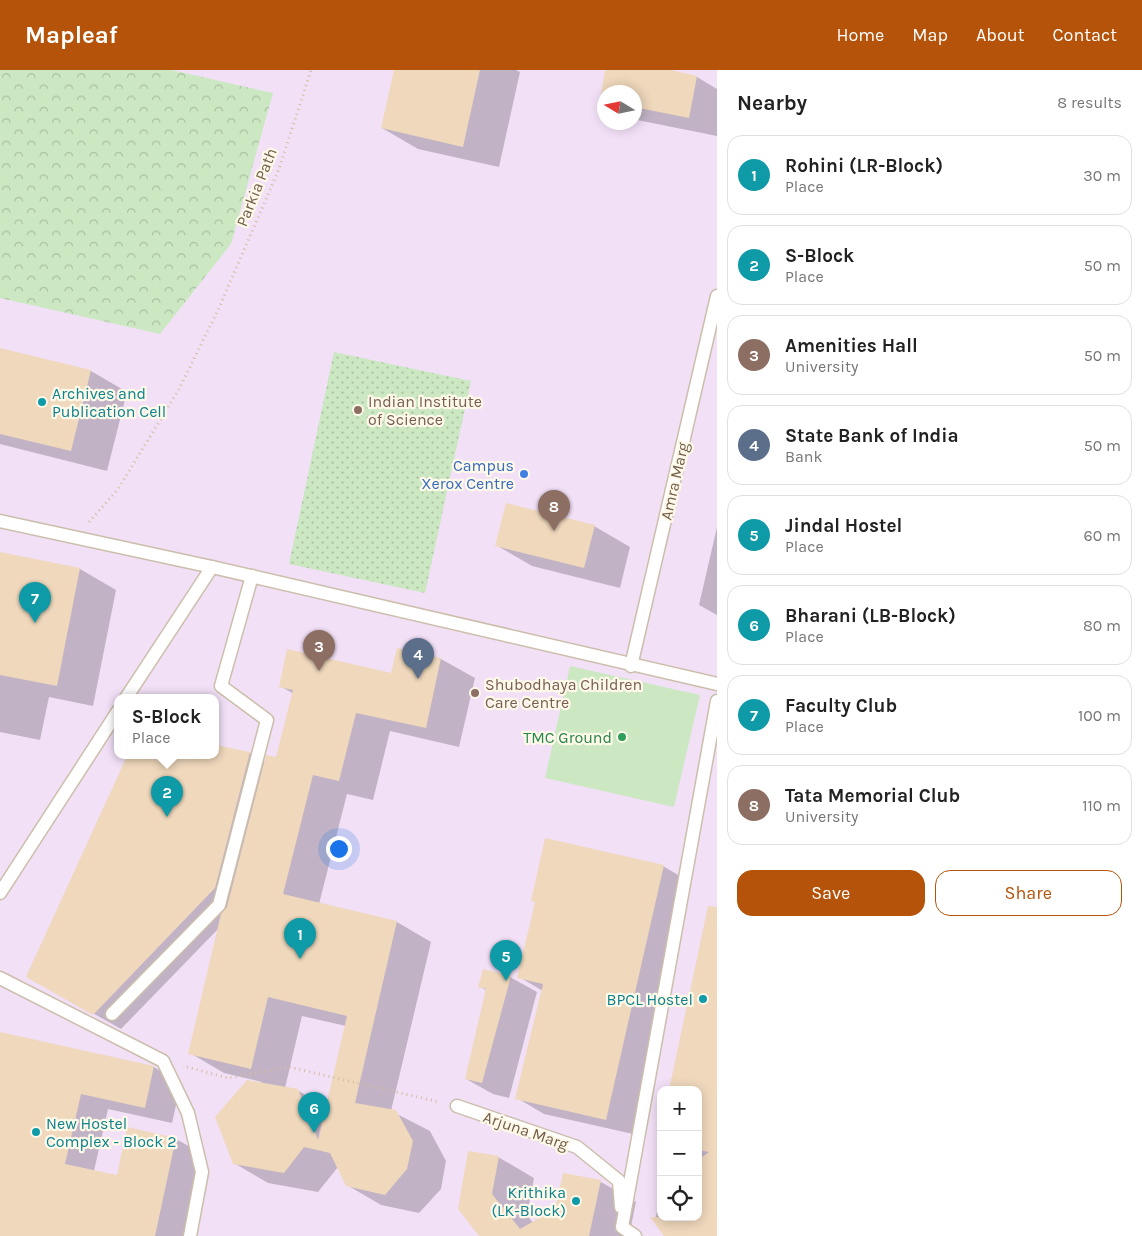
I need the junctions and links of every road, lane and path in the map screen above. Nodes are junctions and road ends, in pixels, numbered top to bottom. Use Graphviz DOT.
graph roads {
  1 [pos="311,70"];
  2 [pos="717,296"];
  3 [pos="0,520"];
  4 [pos="75,537"];
  5 [pos="212,567"];
  6 [pos="252,576"];
  7 [pos="631,666"];
  8 [pos="717,684"];
  9 [pos="129,694"];
  10 [pos="717,701"];
  11 [pos="114,717"];
  12 [pos="0,893"];
  13 [pos="0,978"];
  14 [pos="112,1014"];
  15 [pos="163,1061"];
  16 [pos="457,1106"];
  17 [pos="621,1231"];
  18 [pos="190,1236"];
  19 [pos="635,1236"];
  1 -- 4 [label="path, Parkia Path"];
  2 -- 7 [label="lane, Amra Marg"];
  3 -- 4 [label="lane"];
  4 -- 5 [label="lane"];
  5 -- 6 [label="lane"];
  5 -- 9 [label="lane"];
  6 -- 7 [label="lane"];
  6 -- 14 [label="lane"];
  7 -- 8 [label="lane"];
  10 -- 17 [label="lane"];
  11 -- 12 [label="lane"];
  13 -- 15 [label="lane"];
  15 -- 16 [label="path"];
  15 -- 18 [label="lane"];
  16 -- 17 [label="lane, Arjuna Marg"];
  17 -- 19 [label="lane"];
}
